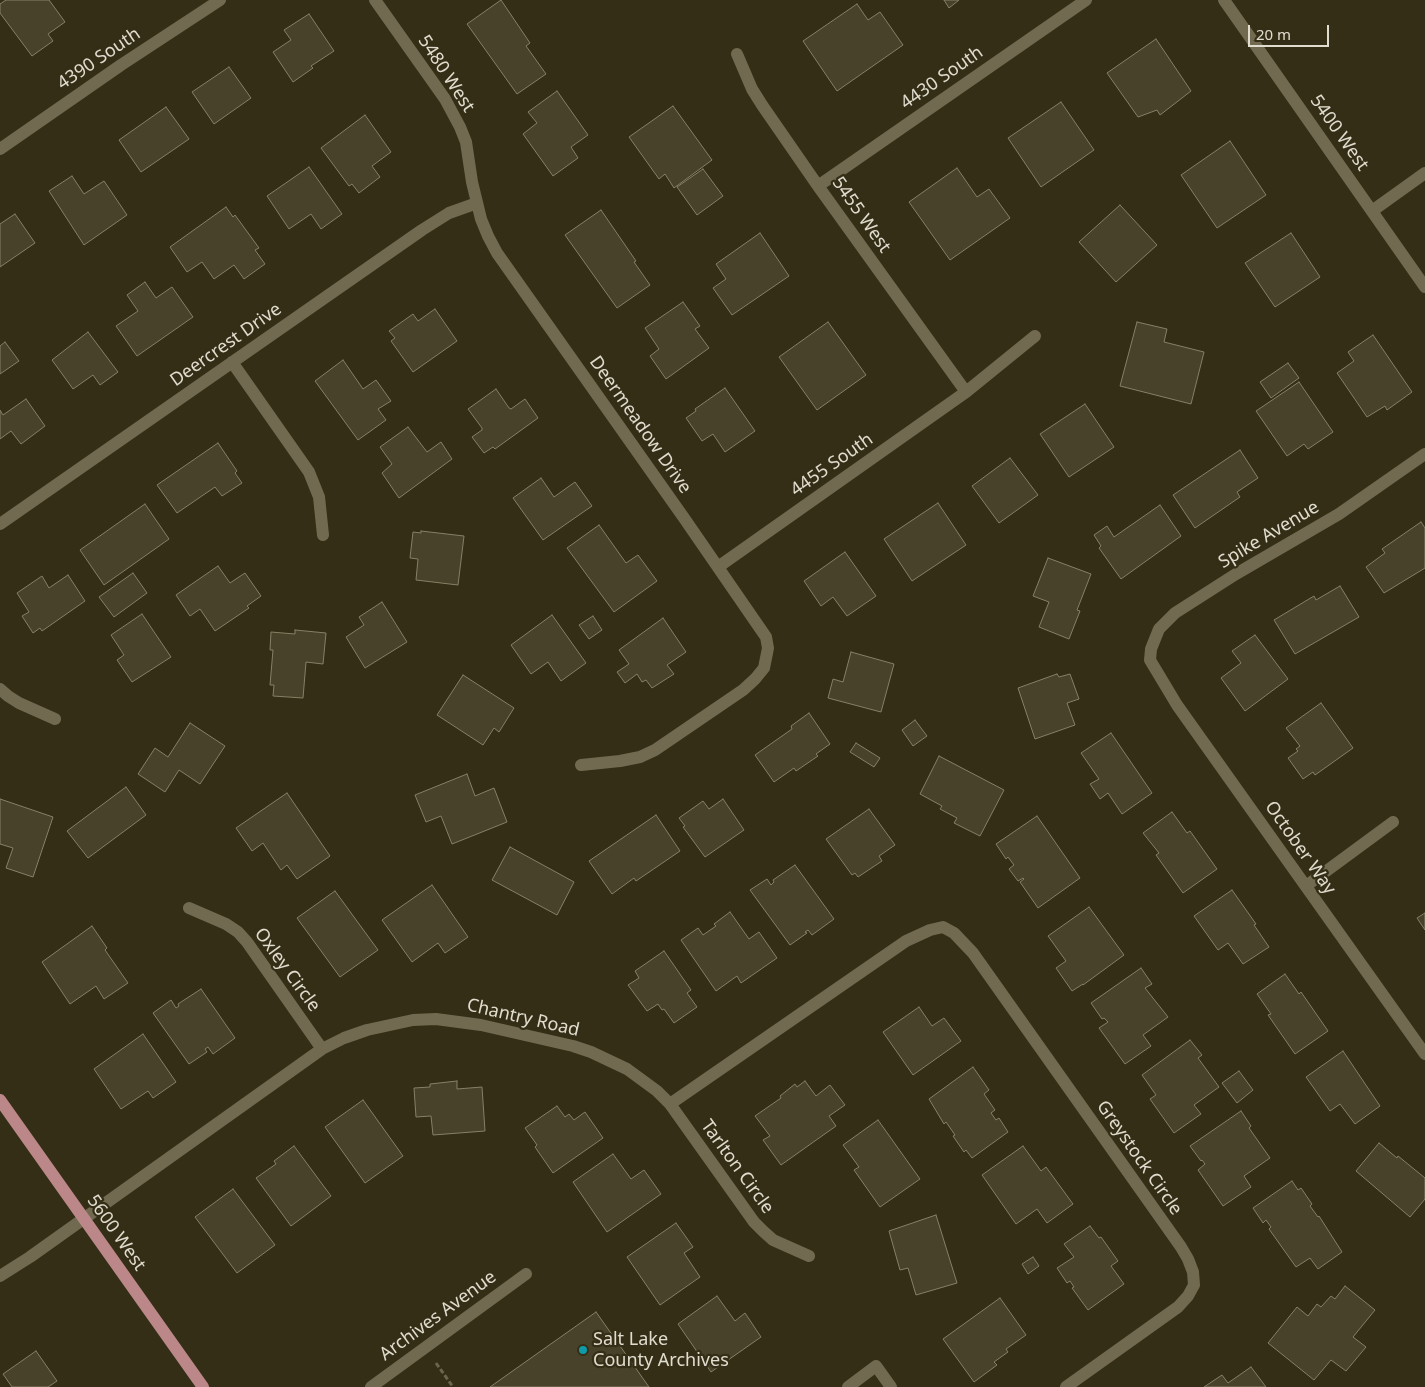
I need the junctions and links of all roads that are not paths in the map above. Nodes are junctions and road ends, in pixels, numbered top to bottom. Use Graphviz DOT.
graph roads {
  1 [pos="220,0"];
  2 [pos="375,0"];
  3 [pos="1086,0"];
  4 [pos="1224,0"];
  5 [pos="737,54"];
  6 [pos="0,149"];
  7 [pos="1425,173"];
  8 [pos="818,186"];
  9 [pos="477,203"];
  10 [pos="1372,211"];
  11 [pos="1425,287"];
  12 [pos="1035,336"];
  13 [pos="232,362"];
  14 [pos="966,392"];
  15 [pos="1425,454"];
  16 [pos="0,524"];
  17 [pos="323,535"];
  18 [pos="718,568"];
  19 [pos="1150,660"];
  20 [pos="0,689"];
  21 [pos="55,719"];
  22 [pos="581,765"];
  23 [pos="1393,822"];
  24 [pos="1306,886"];
  25 [pos="189,908"];
  26 [pos="322,1049"];
  27 [pos="1425,1054"];
  28 [pos="0,1100"];
  29 [pos="670,1104"];
  30 [pos="84,1219"];
  31 [pos="809,1256"];
  32 [pos="526,1274"];
  33 [pos="0,1276"];
  34 [pos="203,1387"];
  35 [pos="371,1387"];
  36 [pos="848,1387"];
  37 [pos="891,1387"];
  38 [pos="1066,1387"];
  1 -- 6 [label="street, 4390 South"];
  2 -- 9 [label="street, 5480 West"];
  3 -- 8 [label="street, 4430 South"];
  4 -- 10 [label="street, 5400 West"];
  5 -- 8 [label="street, 5455 West"];
  7 -- 10 [label="street"];
  8 -- 14 [label="street, 5455 West"];
  9 -- 13 [label="street, Deercrest Drive"];
  9 -- 18 [label="street, Deermeadow Drive"];
  10 -- 11 [label="street, 5400 West"];
  12 -- 14 [label="street, 4455 South"];
  13 -- 16 [label="street, Deercrest Drive"];
  13 -- 17 [label="street"];
  14 -- 18 [label="street, 4455 South"];
  15 -- 19 [label="street, Spike Avenue"];
  18 -- 22 [label="street, Deermeadow Drive"];
  19 -- 24 [label="street, October Way"];
  20 -- 21 [label="street"];
  23 -- 24 [label="street"];
  24 -- 27 [label="street, October Way"];
  25 -- 26 [label="street, Oxley Circle"];
  26 -- 29 [label="street, Chantry Road"];
  26 -- 30 [label="street, Chantry Road"];
  28 -- 30 [label="main road, 5600 West"];
  29 -- 31 [label="street, Tarlton Circle"];
  29 -- 38 [label="street, Greystock Circle"];
  30 -- 33 [label="street, Chantry Road"];
  30 -- 34 [label="main road, 5600 West"];
  32 -- 35 [label="street, Archives Avenue"];
  36 -- 37 [label="street"];
}
